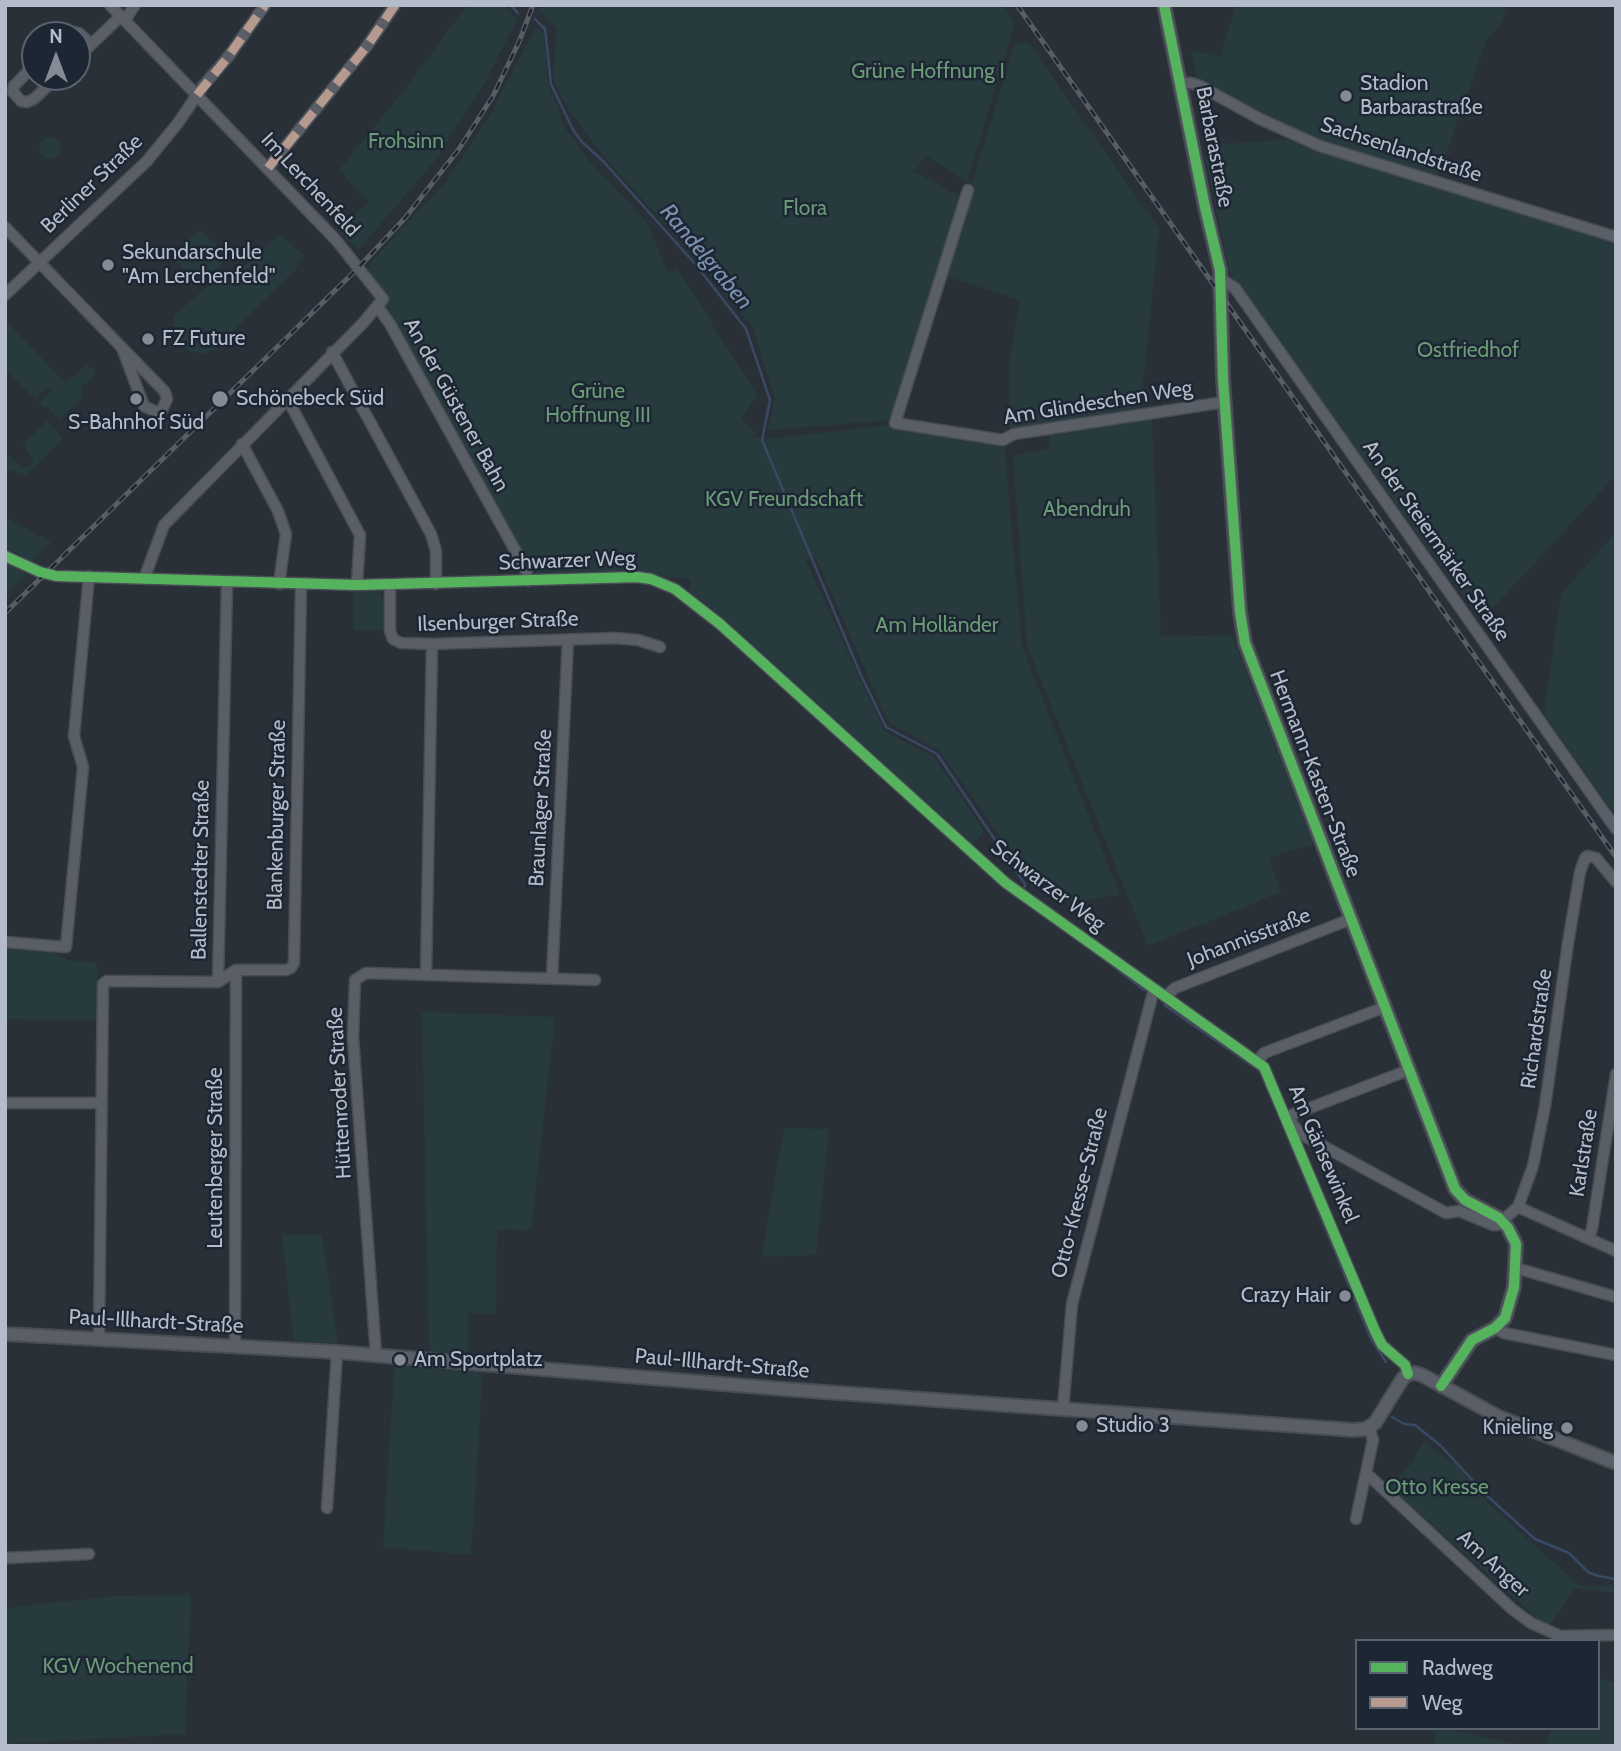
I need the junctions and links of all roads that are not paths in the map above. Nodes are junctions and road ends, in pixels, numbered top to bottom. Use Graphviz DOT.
graph roads {
  1 [pos="110,5"];
  2 [pos="135,5"];
  3 [pos="265,5"];
  4 [pos="396,5"];
  5 [pos="1164,5"];
  6 [pos="123,18"];
  7 [pos="91,44"];
  8 [pos="21,79"];
  9 [pos="1182,83"];
  10 [pos="42,91"];
  11 [pos="197,95"];
  12 [pos="268,168"];
  13 [pos="968,190"];
  14 [pos="5,227"];
  15 [pos="1616,237"];
  16 [pos="39,262"];
  17 [pos="1221,279"];
  18 [pos="5,295"];
  19 [pos="1221,296"];
  20 [pos="377,306"];
  21 [pos="122,348"];
  22 [pos="332,352"];
  23 [pos="287,398"];
  24 [pos="1225,402"];
  25 [pos="242,444"];
  26 [pos="5,556"];
  27 [pos="89,576"];
  28 [pos="144,579"];
  29 [pos="528,581"];
  30 [pos="227,582"];
  31 [pos="279,584"];
  32 [pos="301,584"];
  33 [pos="390,584"];
  34 [pos="436,584"];
  35 [pos="357,585"];
  36 [pos="568,640"];
  37 [pos="432,644"];
  38 [pos="660,647"];
  39 [pos="1616,829"];
  40 [pos="1616,882"];
  41 [pos="1351,919"];
  42 [pos="5,942"];
  43 [pos="236,970"];
  44 [pos="426,975"];
  45 [pos="552,978"];
  46 [pos="595,980"];
  47 [pos="218,982"];
  48 [pos="1154,989"];
  49 [pos="1165,997"];
  50 [pos="1385,1007"];
  51 [pos="1258,1060"];
  52 [pos="1409,1070"];
  53 [pos="1616,1074"];
  54 [pos="5,1103"];
  55 [pos="102,1103"];
  56 [pos="1286,1117"];
  57 [pos="1462,1206"];
  58 [pos="1518,1207"];
  59 [pos="1503,1222"];
  60 [pos="1588,1238"];
  61 [pos="1616,1251"];
  62 [pos="1516,1268"];
  63 [pos="1616,1297"];
  64 [pos="1495,1328"];
  65 [pos="5,1334"];
  66 [pos="99,1339"];
  67 [pos="235,1345"];
  68 [pos="337,1352"];
  69 [pos="376,1355"];
  70 [pos="1616,1355"];
  71 [pos="1408,1374"];
  72 [pos="1441,1387"];
  73 [pos="1063,1409"];
  74 [pos="1369,1427"];
  75 [pos="1616,1463"];
  76 [pos="1366,1474"];
  77 [pos="327,1508"];
  78 [pos="1356,1519"];
  79 [pos="89,1554"];
  80 [pos="5,1558"];
  81 [pos="1616,1635"];
  1 -- 6 [label="street, Im Lerchenfeld"];
  2 -- 6 [label="street"];
  3 -- 11 [label="street, Berliner Straße"];
  4 -- 12 [label="street"];
  5 -- 9 [label="street, Barbarastraße"];
  6 -- 7 [label="street"];
  6 -- 11 [label="street, Im Lerchenfeld"];
  8 -- 10 [label="street"];
  9 -- 15 [label="street, Sachsenlandstraße"];
  9 -- 17 [label="street, Barbarastraße"];
  11 -- 12 [label="street, Im Lerchenfeld"];
  11 -- 16 [label="street, Berliner Straße"];
  12 -- 20 [label="street, Im Lerchenfeld"];
  13 -- 24 [label="street, Am Glindeschen Weg"];
  14 -- 16 [label="street"];
  16 -- 18 [label="street, Berliner Straße"];
  16 -- 21 [label="street"];
  17 -- 19 [label="street, Barbarastraße"];
  17 -- 39 [label="street, An der Steiermärker Straße"];
  19 -- 24 [label="street, Hermann-Kasten-Straße"];
  20 -- 22 [label="street, An der Güstener Bahn"];
  20 -- 29 [label="street, An der Güstener Bahn"];
  21 -- 21 [label="street"];
  22 -- 23 [label="street, An der Güstener Bahn"];
  22 -- 34 [label="street"];
  23 -- 25 [label="street, An der Güstener Bahn"];
  23 -- 35 [label="street"];
  24 -- 41 [label="street, Hermann-Kasten-Straße"];
  25 -- 28 [label="street, An der Güstener Bahn"];
  25 -- 31 [label="street"];
  26 -- 27 [label="street, Schwarzer Weg"];
  27 -- 28 [label="street, Schwarzer Weg"];
  27 -- 42 [label="street"];
  28 -- 30 [label="street, Schwarzer Weg"];
  29 -- 34 [label="street, Schwarzer Weg"];
  29 -- 48 [label="street, Schwarzer Weg"];
  30 -- 31 [label="street, Schwarzer Weg"];
  30 -- 47 [label="street, Ballenstedter Straße"];
  31 -- 32 [label="street, Schwarzer Weg"];
  32 -- 35 [label="street, Schwarzer Weg"];
  32 -- 43 [label="street, Blankenburger Straße"];
  33 -- 34 [label="street, Schwarzer Weg"];
  33 -- 35 [label="street, Schwarzer Weg"];
  33 -- 37 [label="street, Ilsenburger Straße"];
  36 -- 37 [label="street, Ilsenburger Straße"];
  36 -- 38 [label="street, Ilsenburger Straße"];
  36 -- 45 [label="street, Braunlager Straße"];
  37 -- 44 [label="street"];
  40 -- 58 [label="street, Richardstraße"];
  41 -- 49 [label="street, Johannisstraße"];
  41 -- 50 [label="street, Hermann-Kasten-Straße"];
  43 -- 47 [label="street"];
  43 -- 67 [label="street, Leutenberger Straße"];
  44 -- 45 [label="street, Hüttenroder Straße"];
  44 -- 69 [label="street, Hüttenroder Straße"];
  45 -- 46 [label="street, Hüttenroder Straße"];
  47 -- 55 [label="street, Ballenstedter Straße"];
  48 -- 49 [label="street, Am Gänsewinkel"];
  48 -- 73 [label="street, Otto-Kresse-Straße"];
  49 -- 51 [label="street, Am Gänsewinkel"];
  50 -- 51 [label="street"];
  50 -- 52 [label="street, Hermann-Kasten-Straße"];
  51 -- 56 [label="street, Am Gänsewinkel"];
  52 -- 56 [label="street"];
  52 -- 57 [label="street, Hermann-Kasten-Straße"];
  53 -- 60 [label="street, Karlstraße"];
  54 -- 55 [label="street"];
  55 -- 66 [label="street, Ballenstedter Straße"];
  56 -- 57 [label="street"];
  56 -- 71 [label="street, Am Gänsewinkel"];
  57 -- 59 [label="street, Hermann-Kasten-Straße"];
  58 -- 59 [label="street"];
  58 -- 60 [label="street"];
  59 -- 62 [label="street"];
  60 -- 61 [label="street"];
  62 -- 63 [label="street"];
  62 -- 64 [label="street"];
  64 -- 70 [label="street"];
  64 -- 72 [label="street"];
  65 -- 66 [label="street, Paul-Illhardt-Straße"];
  66 -- 67 [label="street, Paul-Illhardt-Straße"];
  67 -- 68 [label="street, Paul-Illhardt-Straße"];
  68 -- 69 [label="street, Paul-Illhardt-Straße"];
  68 -- 77 [label="street"];
  69 -- 73 [label="street, Paul-Illhardt-Straße"];
  71 -- 72 [label="street"];
  71 -- 74 [label="street"];
  72 -- 75 [label="street"];
  73 -- 74 [label="street, Paul-Illhardt-Straße"];
  74 -- 76 [label="street"];
  76 -- 78 [label="street"];
  76 -- 81 [label="street, Am Anger"];
  79 -- 80 [label="street"];
}
